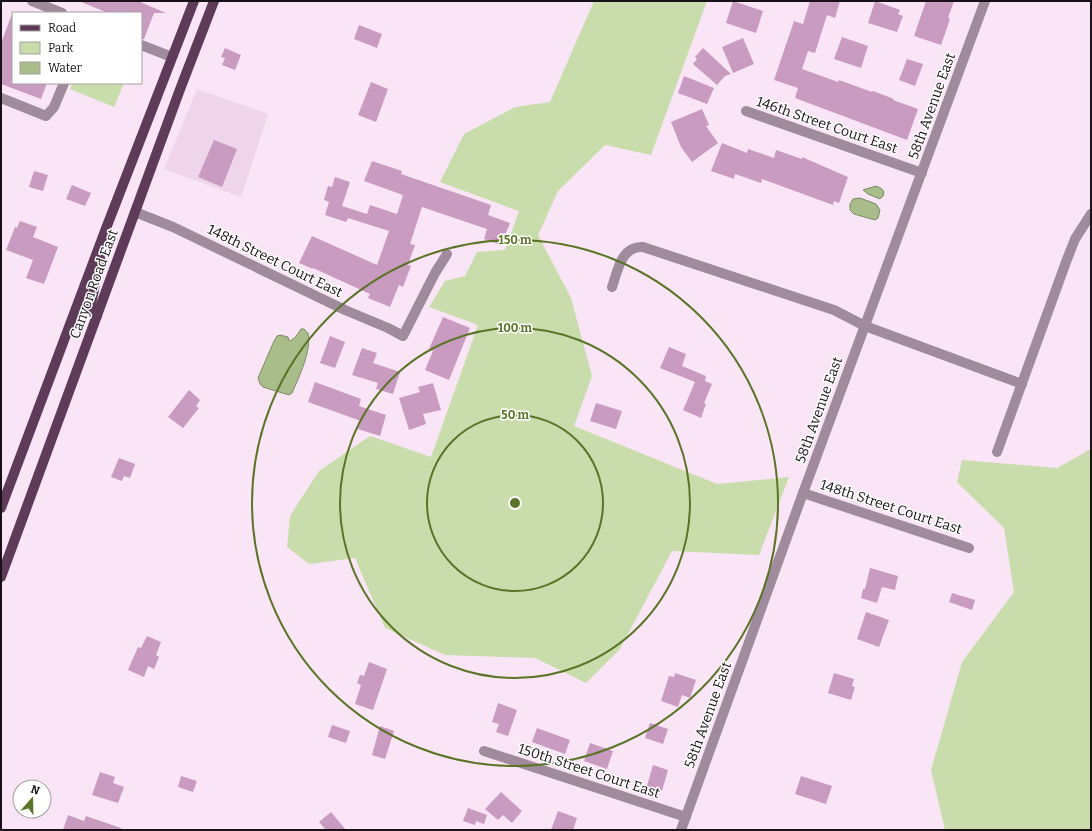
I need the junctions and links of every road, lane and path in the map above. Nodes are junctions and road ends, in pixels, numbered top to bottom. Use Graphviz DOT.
graph roads {
  1 [pos="32,1"];
  2 [pos="194,1"];
  3 [pos="214,1"];
  4 [pos="985,1"];
  5 [pos="60,12"];
  6 [pos="142,45"];
  7 [pos="172,57"];
  8 [pos="64,84"];
  9 [pos="1,98"];
  10 [pos="746,111"];
  11 [pos="922,173"];
  12 [pos="135,212"];
  13 [pos="1091,214"];
  14 [pos="105,231"];
  15 [pos="447,254"];
  16 [pos="612,287"];
  17 [pos="97,316"];
  18 [pos="865,326"];
  19 [pos="1022,384"];
  20 [pos="997,452"];
  21 [pos="803,493"];
  22 [pos="1,508"];
  23 [pos="969,548"];
  24 [pos="1,577"];
  25 [pos="484,751"];
  26 [pos="686,817"];
  27 [pos="681,830"];
  1 -- 5 [label="street"];
  2 -- 7 [label="main road, Canyon Road East"];
  3 -- 12 [label="main road, Canyon Road East"];
  4 -- 11 [label="street, 58th Avenue East"];
  6 -- 7 [label="street"];
  7 -- 14 [label="main road, Canyon Road East"];
  8 -- 9 [label="street"];
  10 -- 11 [label="street, 146th Street Court East"];
  11 -- 18 [label="street, 58th Avenue East"];
  12 -- 15 [label="street, 148th Street Court East"];
  12 -- 17 [label="main road, Canyon Road East"];
  13 -- 19 [label="street"];
  14 -- 17 [label="main road"];
  14 -- 22 [label="main road, Canyon Road East"];
  16 -- 18 [label="street"];
  17 -- 24 [label="main road, Canyon Road East"];
  18 -- 19 [label="street"];
  18 -- 21 [label="street, 58th Avenue East"];
  19 -- 20 [label="street"];
  21 -- 23 [label="street, 148th Street Court East"];
  21 -- 26 [label="street, 58th Avenue East"];
  25 -- 26 [label="street, 150th Street Court East"];
  26 -- 27 [label="street, 58th Avenue East"];
}
